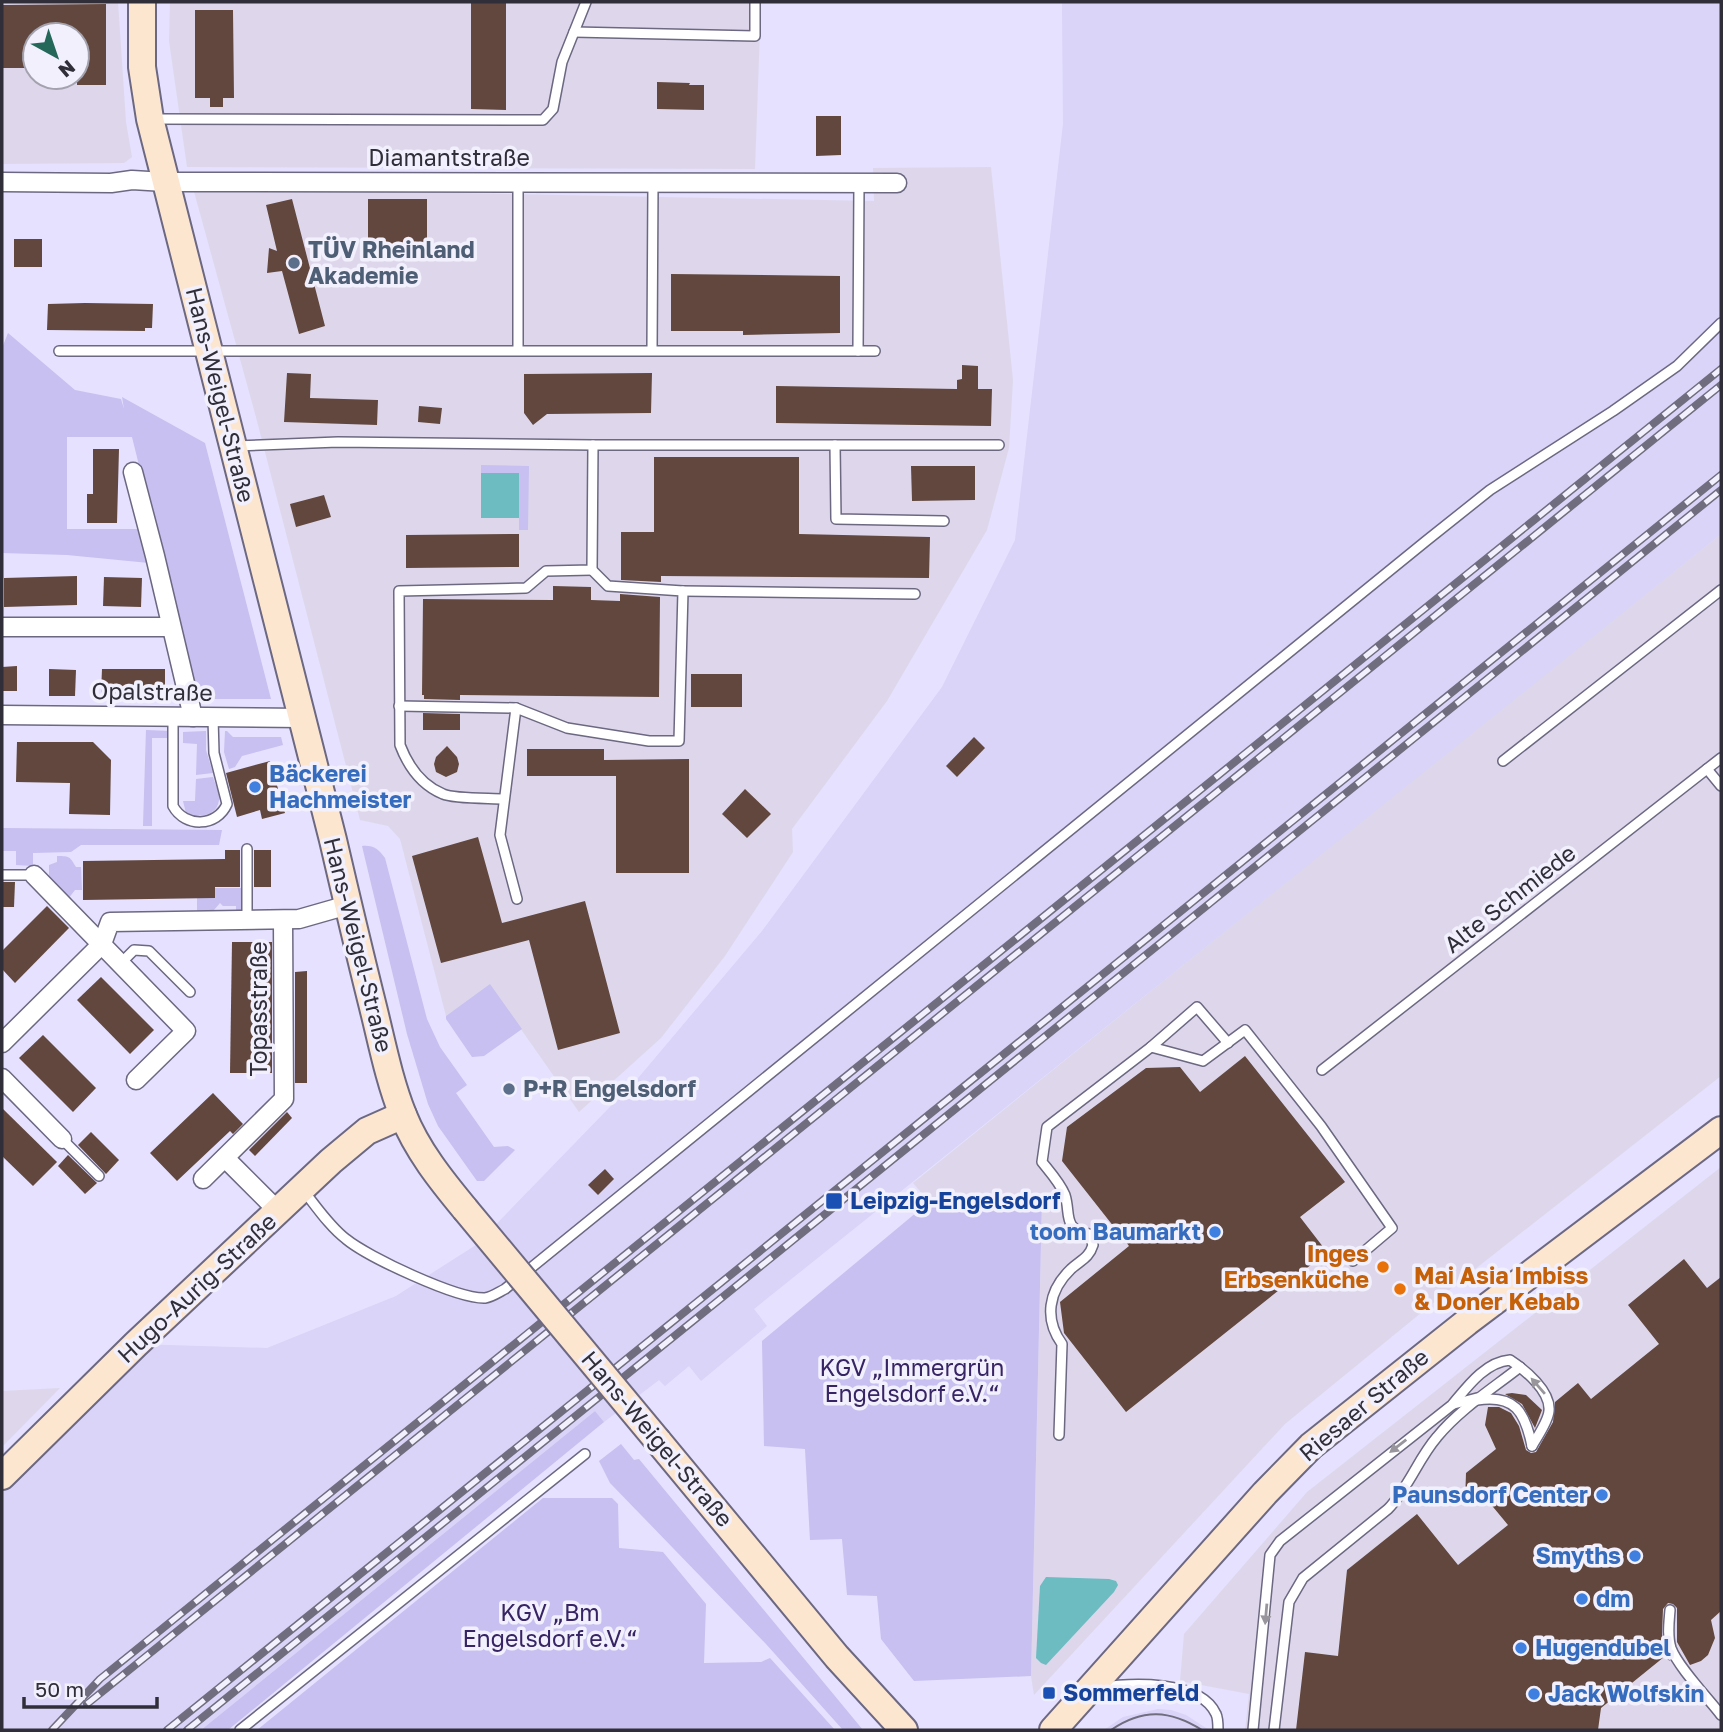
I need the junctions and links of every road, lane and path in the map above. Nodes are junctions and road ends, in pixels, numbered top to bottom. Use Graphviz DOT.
graph roads {
  1 [pos="142,2"];
  2 [pos="586,2"];
  3 [pos="755,2"];
  4 [pos="574,32"];
  5 [pos="150,119"];
  6 [pos="2,182"];
  7 [pos="166,182"];
  8 [pos="518,182"];
  9 [pos="653,183"];
  10 [pos="859,183"];
  11 [pos="897,183"];
  12 [pos="1721,323"];
  13 [pos="518,350"];
  14 [pos="59,351"];
  15 [pos="209,351"];
  16 [pos="652,351"];
  17 [pos="858,351"];
  18 [pos="875,351"];
  19 [pos="593,445"];
  20 [pos="835,445"];
  21 [pos="999,445"];
  22 [pos="233,447"];
  23 [pos="133,472"];
  24 [pos="944,521"];
  25 [pos="592,570"];
  26 [pos="1721,590"];
  27 [pos="683,591"];
  28 [pos="915,594"];
  29 [pos="2,626"];
  30 [pos="171,627"];
  31 [pos="399,706"];
  32 [pos="516,708"];
  33 [pos="2,715"];
  34 [pos="173,717"];
  35 [pos="193,717"];
  36 [pos="213,718"];
  37 [pos="302,718"];
  38 [pos="1721,758"];
  39 [pos="1503,761"];
  40 [pos="1707,769"];
  41 [pos="1721,786"];
  42 [pos="504,799"];
  43 [pos="247,849"];
  44 [pos="2,874"];
  45 [pos="34,874"];
  46 [pos="517,899"];
  47 [pos="348,905"];
  48 [pos="247,920"];
  49 [pos="283,920"];
  50 [pos="102,944"];
  51 [pos="121,963"];
  52 [pos="190,992"];
  53 [pos="2,1043"];
  54 [pos="1228,1043"];
  55 [pos="1151,1046"];
  56 [pos="1322,1070"];
  57 [pos="2,1078"];
  58 [pos="136,1080"];
  59 [pos="403,1115"];
  60 [pos="1721,1130"];
  61 [pos="62,1139"];
  62 [pos="225,1158"];
  63 [pos="99,1176"];
  64 [pos="203,1179"];
  65 [pos="302,1188"];
  66 [pos="278,1212"];
  67 [pos="1353,1261"];
  68 [pos="1520,1367"];
  69 [pos="1477,1400"];
  70 [pos="1452,1405"];
  71 [pos="1059,1435"];
  72 [pos="585,1454"];
  73 [pos="2,1476"];
  74 [pos="1670,1610"];
  75 [pos="1090,1690"];
  76 [pos="1721,1715"];
  77 [pos="240,1730"];
  78 [pos="904,1730"];
  79 [pos="1053,1730"];
  80 [pos="1218,1730"];
  81 [pos="1253,1730"];
  82 [pos="1274,1730"];
  1 -- 5 [label="street, Hans-Weigel-Straße"];
  2 -- 4 [label="lane"];
  3 -- 4 [label="lane"];
  4 -- 5 [label="lane"];
  5 -- 7 [label="street, Hans-Weigel-Straße"];
  6 -- 7 [label="street, Diamantstraße"];
  7 -- 8 [label="street, Diamantstraße"];
  7 -- 15 [label="street, Hans-Weigel-Straße"];
  8 -- 9 [label="street, Diamantstraße"];
  8 -- 13 [label="lane"];
  9 -- 10 [label="street, Diamantstraße"];
  9 -- 16 [label="lane"];
  10 -- 11 [label="street, Diamantstraße"];
  10 -- 17 [label="lane"];
  12 -- 65 [label="lane"];
  13 -- 15 [label="lane"];
  13 -- 16 [label="lane"];
  14 -- 15 [label="lane"];
  15 -- 22 [label="street, Hans-Weigel-Straße"];
  16 -- 17 [label="lane"];
  17 -- 18 [label="lane"];
  19 -- 20 [label="lane"];
  19 -- 22 [label="lane"];
  19 -- 25 [label="lane"];
  20 -- 21 [label="lane"];
  20 -- 24 [label="lane"];
  22 -- 37 [label="street, Hans-Weigel-Straße"];
  23 -- 30 [label="street"];
  25 -- 27 [label="lane"];
  25 -- 31 [label="lane"];
  26 -- 39 [label="lane"];
  27 -- 28 [label="lane"];
  27 -- 32 [label="lane"];
  29 -- 30 [label="street"];
  30 -- 35 [label="street"];
  31 -- 32 [label="lane"];
  31 -- 42 [label="lane"];
  32 -- 42 [label="lane"];
  33 -- 34 [label="street, Opalstraße"];
  34 -- 35 [label="street, Opalstraße"];
  34 -- 36 [label="lane"];
  35 -- 36 [label="street, Opalstraße"];
  36 -- 37 [label="street, Opalstraße"];
  37 -- 47 [label="street, Hans-Weigel-Straße"];
  38 -- 40 [label="lane, Alte Schmiede"];
  40 -- 41 [label="lane"];
  40 -- 56 [label="lane, Alte Schmiede"];
  42 -- 46 [label="lane"];
  43 -- 48 [label="lane"];
  44 -- 45 [label="lane"];
  45 -- 50 [label="street"];
  47 -- 49 [label="street, Topasstraße"];
  47 -- 59 [label="street, Hans-Weigel-Straße"];
  48 -- 49 [label="street, Topasstraße"];
  48 -- 50 [label="street, Topasstraße"];
  49 -- 62 [label="street, Topasstraße"];
  50 -- 51 [label="street"];
  50 -- 53 [label="street, Topasstraße"];
  51 -- 52 [label="lane"];
  51 -- 58 [label="street"];
  54 -- 55 [label="lane"];
  54 -- 55 [label="lane"];
  54 -- 67 [label="lane"];
  55 -- 71 [label="lane"];
  57 -- 61 [label="street"];
  59 -- 65 [label="street, Hugo-Aurig-Straße"];
  59 -- 78 [label="street, Hans-Weigel-Straße, bridge"];
  60 -- 75 [label="street, Riesaer Straße"];
  61 -- 63 [label="lane"];
  62 -- 64 [label="street, Topasstraße"];
  62 -- 66 [label="street"];
  65 -- 66 [label="street, Hugo-Aurig-Straße"];
  66 -- 73 [label="street, Hugo-Aurig-Straße"];
  68 -- 69 [label="lane"];
  69 -- 68 [label="lane, one-way"];
  68 -- 70 [label="lane"];
  69 -- 70 [label="lane"];
  69 -- 82 [label="lane"];
  70 -- 81 [label="lane, one-way"];
  72 -- 77 [label="lane"];
  74 -- 76 [label="lane"];
  75 -- 79 [label="street, Riesaer Straße"];
  75 -- 80 [label="lane"];
}
